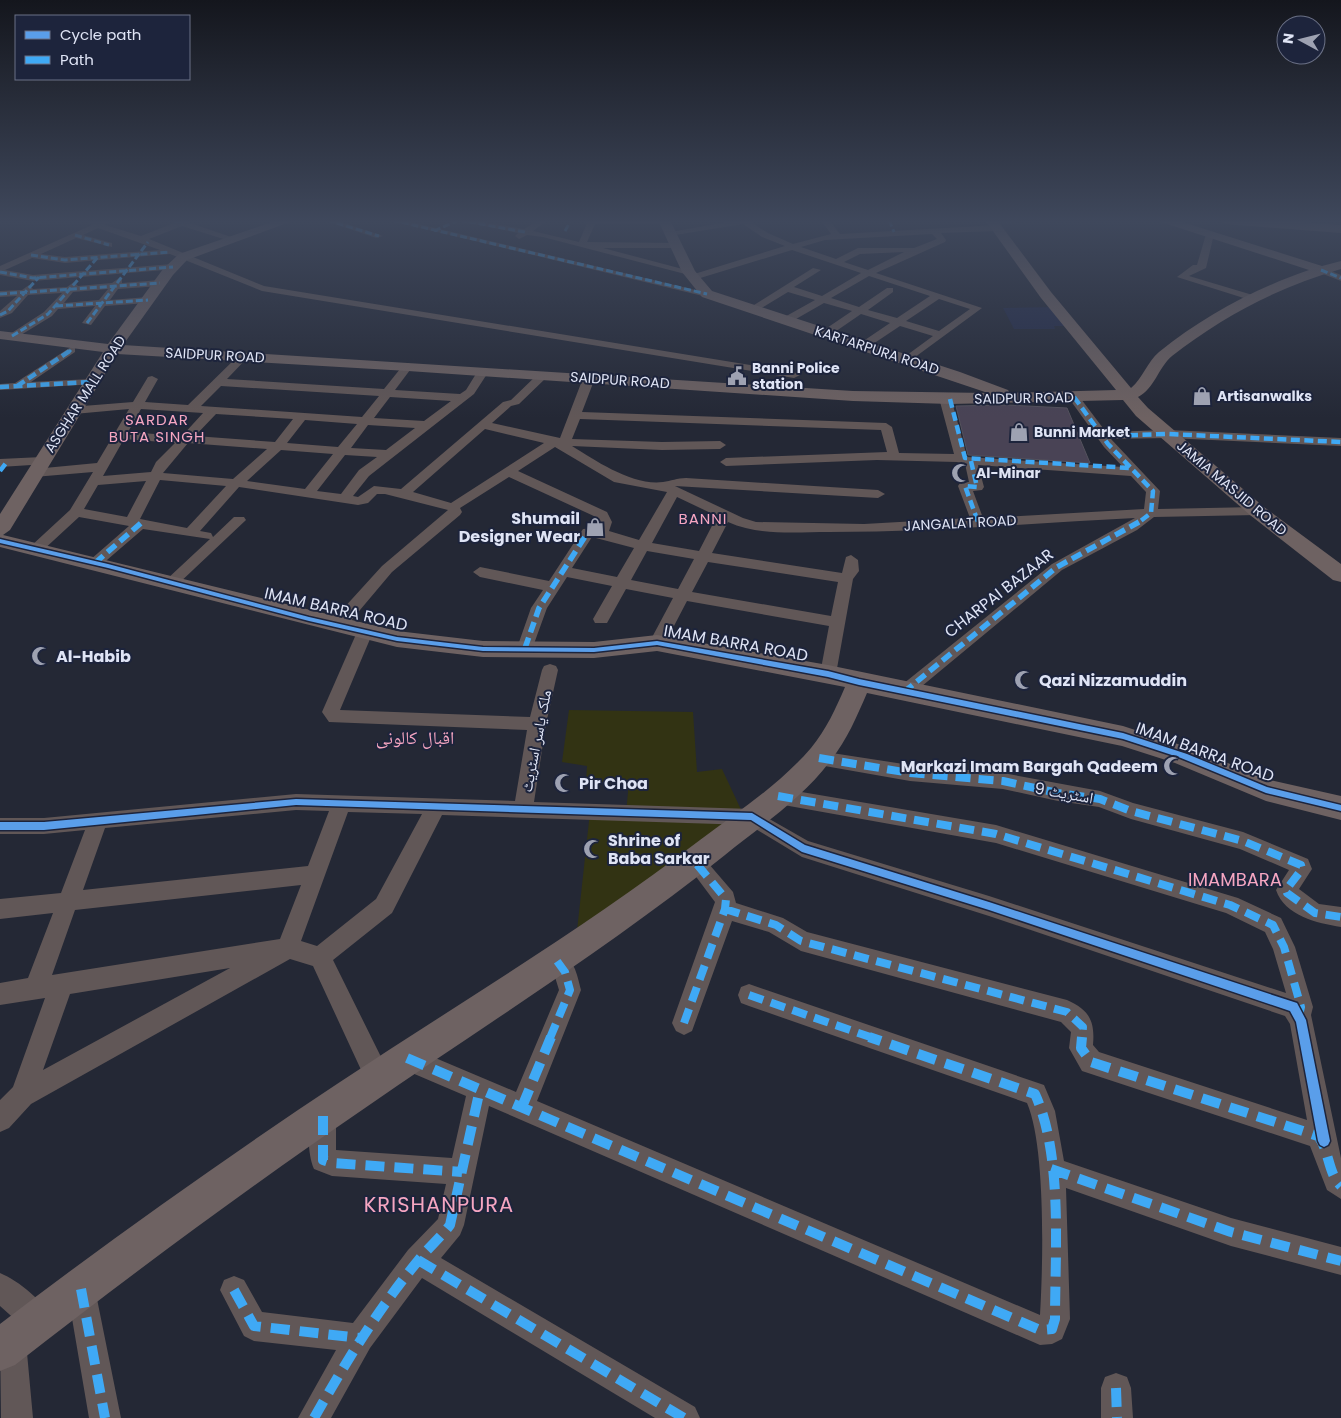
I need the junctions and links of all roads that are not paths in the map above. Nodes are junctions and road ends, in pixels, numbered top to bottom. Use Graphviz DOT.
graph roads {
  1 [pos="30,286"];
  2 [pos="73,286"];
  3 [pos="112,286"];
  4 [pos="115,286"];
  5 [pos="158,286"];
  6 [pos="257,286"];
  7 [pos="674,286"];
  8 [pos="701,286"];
  9 [pos="789,286"];
  10 [pos="845,286"];
  11 [pos="908,286"];
  12 [pos="1040,286"];
  13 [pos="1211,286"];
  14 [pos="1281,286"];
  15 [pos="786,288"];
  16 [pos="70,289"];
  17 [pos="890,290"];
  18 [pos="25,292"];
  19 [pos="0,294"];
  20 [pos="707,294"];
  21 [pos="937,296"];
  22 [pos="1253,298"];
  23 [pos="823,299"];
  24 [pos="148,300"];
  25 [pos="102,303"];
  26 [pos="56,306"];
  27 [pos="751,310"];
  28 [pos="859,310"];
  29 [pos="0,315"];
  30 [pos="785,321"];
  31 [pos="898,322"];
  32 [pos="87,323"];
  33 [pos="825,334"];
  34 [pos="941,335"];
  35 [pos="4,338"];
  36 [pos="863,346"];
  37 [pos="71,350"];
  38 [pos="112,350"];
  39 [pos="244,356"];
  40 [pos="907,360"];
  41 [pos="408,366"];
  42 [pos="483,371"];
  43 [pos="543,375"];
  44 [pos="794,375"];
  45 [pos="589,378"];
  46 [pos="152,380"];
  47 [pos="92,382"];
  48 [pos="218,382"];
  49 [pos="0,387"];
  50 [pos="15,388"];
  51 [pos="389,393"];
  52 [pos="1128,395"];
  53 [pos="1011,396"];
  54 [pos="1074,397"];
  55 [pos="461,398"];
  56 [pos="948,399"];
  57 [pos="137,406"];
  58 [pos="191,409"];
  59 [pos="74,410"];
  60 [pos="212,411"];
  61 [pos="576,414"];
  62 [pos="302,416"];
  63 [pos="366,421"];
  64 [pos="425,425"];
  65 [pos="483,425"];
  66 [pos="1168,434"];
  67 [pos="122,435"];
  68 [pos="1102,436"];
  69 [pos="185,438"];
  70 [pos="560,442"];
  71 [pos="1341,442"];
  72 [pos="720,445"];
  73 [pos="278,446"];
  74 [pos="341,450"];
  75 [pos="388,454"];
  76 [pos="894,456"];
  77 [pos="965,459"];
  78 [pos="726,462"];
  79 [pos="2,466"];
  80 [pos="38,467"];
  81 [pos="101,467"];
  82 [pos="1132,470"];
  83 [pos="509,472"];
  84 [pos="155,476"];
  85 [pos="94,481"];
  86 [pos="237,483"];
  87 [pos="669,488"];
  88 [pos="405,492"];
  89 [pos="308,494"];
  90 [pos="878,494"];
  91 [pos="344,499"];
  92 [pos="453,507"];
  93 [pos="1257,511"];
  94 [pos="76,512"];
  95 [pos="1151,513"];
  96 [pos="725,515"];
  97 [pos="239,520"];
  98 [pos="136,522"];
  99 [pos="978,522"];
  100 [pos="0,530"];
  101 [pos="190,532"];
  102 [pos="600,533"];
  103 [pos="206,536"];
  104 [pos="0,541"];
  105 [pos="643,545"];
  106 [pos="36,549"];
  107 [pos="703,555"];
  108 [pos="851,560"];
  109 [pos="95,563"];
  110 [pos="563,571"];
  111 [pos="480,572"];
  112 [pos="1341,575"];
  113 [pos="846,578"];
  114 [pos="171,583"];
  115 [pos="620,583"];
  116 [pos="552,587"];
  117 [pos="682,595"];
  118 [pos="601,619"];
  119 [pos="838,622"];
  120 [pos="338,625"];
  121 [pos="365,632"];
  122 [pos="657,643"];
  123 [pos="526,648"];
  124 [pos="550,670"];
  125 [pos="828,674"];
  126 [pos="859,682"];
  127 [pos="904,692"];
  128 [pos="537,724"];
  129 [pos="819,758"];
  130 [pos="778,796"];
  131 [pos="341,804"];
  132 [pos="436,807"];
  133 [pos="1341,808"];
  134 [pos="523,811"];
  135 [pos="752,817"];
  136 [pos="98,821"];
  137 [pos="0,826"];
  138 [pos="695,862"];
  139 [pos="315,874"];
  140 [pos="68,901"];
  141 [pos="0,909"];
  142 [pos="725,909"];
  143 [pos="1341,917"];
  144 [pos="288,948"];
  145 [pos="320,957"];
  146 [pos="557,961"];
  147 [pos="62,984"];
  148 [pos="35,989"];
  149 [pos="0,994"];
  150 [pos="749,995"];
  151 [pos="1299,1015"];
  152 [pos="684,1024"];
  153 [pos="407,1058"];
  154 [pos="378,1078"];
  155 [pos="480,1089"];
  156 [pos="22,1095"];
  157 [pos="522,1107"];
  158 [pos="323,1116"];
  159 [pos="0,1119"];
  160 [pos="1324,1141"];
  161 [pos="1052,1169"];
  162 [pos="462,1172"];
  163 [pos="1341,1186"];
  164 [pos="418,1260"];
  165 [pos="1341,1261"];
  166 [pos="0,1287"];
  167 [pos="81,1289"];
  168 [pos="234,1290"];
  169 [pos="38,1321"];
  170 [pos="360,1338"];
  171 [pos="6,1345"];
  172 [pos="1116,1388"];
  173 [pos="17,1418"];
  174 [pos="105,1418"];
  175 [pos="314,1418"];
  176 [pos="684,1418"];
  177 [pos="1117,1418"];
  1 -- 18 [label="street"];
  2 -- 16 [label="street"];
  3 -- 16 [label="street"];
  4 -- 25 [label="street"];
  5 -- 24 [label="street, ASGHAR MALL ROAD"];
  6 -- 44 [label="street"];
  7 -- 20 [label="street, KARTARPURA ROAD"];
  8 -- 20 [label="street"];
  9 -- 15 [label="street"];
  10 -- 23 [label="street"];
  11 -- 21 [label="street"];
  12 -- 52 [label="street, JAMIA MASJID ROAD"];
  13 -- 22 [label="street"];
  14 -- 22 [label="street"];
  15 -- 23 [label="street"];
  15 -- 27 [label="street"];
  16 -- 18 [label="street"];
  16 -- 26 [label="street"];
  17 -- 28 [label="street"];
  18 -- 19 [label="street"];
  18 -- 29 [label="street"];
  20 -- 27 [label="street, KARTARPURA ROAD"];
  21 -- 31 [label="street"];
  21 -- 34 [label="street"];
  22 -- 52 [label="street"];
  23 -- 28 [label="street"];
  23 -- 30 [label="street"];
  24 -- 25 [label="street"];
  24 -- 38 [label="street, ASGHAR MALL ROAD"];
  25 -- 26 [label="street"];
  25 -- 32 [label="street"];
  26 -- 35 [label="street"];
  27 -- 30 [label="street, KARTARPURA ROAD"];
  28 -- 31 [label="street"];
  28 -- 33 [label="street"];
  30 -- 33 [label="street, KARTARPURA ROAD"];
  31 -- 34 [label="street"];
  31 -- 36 [label="street"];
  33 -- 36 [label="street, KARTARPURA ROAD"];
  34 -- 40 [label="street"];
  35 -- 37 [label="street, SAIDPUR ROAD"];
  35 -- 38 [label="street, SAIDPUR ROAD"];
  36 -- 40 [label="street, KARTARPURA ROAD"];
  37 -- 38 [label="street, SAIDPUR ROAD"];
  37 -- 50 [label="street"];
  38 -- 39 [label="street, SAIDPUR ROAD"];
  38 -- 47 [label="street, ASGHAR MALL ROAD"];
  39 -- 41 [label="street, SAIDPUR ROAD"];
  39 -- 48 [label="street"];
  40 -- 53 [label="street, KARTARPURA ROAD"];
  41 -- 42 [label="street, SAIDPUR ROAD"];
  41 -- 51 [label="street"];
  42 -- 43 [label="street, SAIDPUR ROAD"];
  42 -- 55 [label="street"];
  43 -- 45 [label="street, SAIDPUR ROAD"];
  43 -- 65 [label="street"];
  45 -- 56 [label="street, SAIDPUR ROAD"];
  45 -- 61 [label="street"];
  46 -- 57 [label="street"];
  47 -- 50 [label="street"];
  47 -- 59 [label="street, ASGHAR MALL ROAD"];
  48 -- 51 [label="street"];
  48 -- 58 [label="street"];
  49 -- 50 [label="street"];
  51 -- 55 [label="street"];
  51 -- 63 [label="street"];
  52 -- 54 [label="street, SAIDPUR ROAD"];
  52 -- 66 [label="street, JAMIA MASJID ROAD"];
  53 -- 54 [label="street, SAIDPUR ROAD"];
  53 -- 56 [label="street, SAIDPUR ROAD"];
  54 -- 68 [label="street"];
  55 -- 64 [label="street"];
  56 -- 77 [label="street"];
  56 -- 82 [label="street"];
  57 -- 58 [label="street"];
  57 -- 59 [label="street"];
  57 -- 67 [label="street"];
  58 -- 60 [label="street"];
  59 -- 80 [label="street, ASGHAR MALL ROAD"];
  60 -- 62 [label="street"];
  60 -- 69 [label="street"];
  61 -- 70 [label="street"];
  61 -- 76 [label="street"];
  62 -- 63 [label="street"];
  62 -- 73 [label="street"];
  63 -- 64 [label="street"];
  63 -- 74 [label="street"];
  64 -- 75 [label="street"];
  65 -- 70 [label="street"];
  65 -- 88 [label="street"];
  66 -- 68 [label="street"];
  66 -- 71 [label="street"];
  66 -- 93 [label="street, JAMIA MASJID ROAD"];
  67 -- 69 [label="street"];
  67 -- 81 [label="street"];
  68 -- 82 [label="street"];
  69 -- 73 [label="street"];
  69 -- 84 [label="street"];
  70 -- 72 [label="street"];
  70 -- 83 [label="street"];
  70 -- 87 [label="street"];
  73 -- 74 [label="street"];
  73 -- 86 [label="street"];
  74 -- 75 [label="street"];
  74 -- 89 [label="street"];
  75 -- 91 [label="street"];
  76 -- 77 [label="street"];
  76 -- 78 [label="street"];
  77 -- 82 [label="street"];
  77 -- 99 [label="street"];
  79 -- 80 [label="street"];
  80 -- 81 [label="street"];
  80 -- 100 [label="street, ASGHAR MALL ROAD"];
  81 -- 85 [label="street"];
  82 -- 95 [label="street"];
  83 -- 92 [label="street"];
  83 -- 102 [label="street"];
  84 -- 85 [label="street"];
  84 -- 86 [label="street"];
  84 -- 98 [label="street"];
  85 -- 94 [label="street"];
  86 -- 89 [label="street"];
  86 -- 101 [label="street"];
  87 -- 90 [label="street"];
  87 -- 96 [label="street, JANGALAT ROAD"];
  87 -- 105 [label="street"];
  88 -- 91 [label="street"];
  88 -- 92 [label="street"];
  89 -- 91 [label="street"];
  92 -- 120 [label="street"];
  93 -- 95 [label="street, JANGALAT ROAD"];
  93 -- 112 [label="street, JAMIA MASJID ROAD"];
  94 -- 98 [label="street"];
  94 -- 106 [label="street"];
  95 -- 99 [label="street, JANGALAT ROAD"];
  95 -- 127 [label="street, CHARPAI BAZAAR"];
  96 -- 99 [label="street, JANGALAT ROAD"];
  96 -- 107 [label="street"];
  97 -- 114 [label="street"];
  98 -- 101 [label="street"];
  98 -- 109 [label="street"];
  101 -- 103 [label="street"];
  102 -- 105 [label="street"];
  102 -- 110 [label="street"];
  104 -- 106 [label="street, IMAM BARRA ROAD"];
  105 -- 107 [label="street"];
  105 -- 115 [label="street"];
  106 -- 109 [label="street, IMAM BARRA ROAD"];
  107 -- 113 [label="street"];
  107 -- 117 [label="street"];
  108 -- 113 [label="street"];
  109 -- 114 [label="street, IMAM BARRA ROAD"];
  110 -- 115 [label="street"];
  110 -- 116 [label="street"];
  111 -- 116 [label="street"];
  113 -- 119 [label="street"];
  114 -- 120 [label="street, IMAM BARRA ROAD"];
  115 -- 117 [label="street"];
  115 -- 118 [label="street"];
  116 -- 123 [label="street"];
  117 -- 119 [label="street"];
  117 -- 122 [label="street"];
  119 -- 125 [label="street"];
  120 -- 121 [label="street, IMAM BARRA ROAD"];
  121 -- 123 [label="street, IMAM BARRA ROAD"];
  121 -- 128 [label="street"];
  122 -- 123 [label="street, IMAM BARRA ROAD"];
  122 -- 125 [label="street, IMAM BARRA ROAD"];
  124 -- 128 [label="street, ملک یاسر اسٹریٹ"];
  125 -- 126 [label="street, IMAM BARRA ROAD"];
  126 -- 127 [label="street, IMAM BARRA ROAD"];
  126 -- 129 [label="street"];
  127 -- 133 [label="street, IMAM BARRA ROAD"];
  128 -- 134 [label="street, ملک یاسر اسٹریٹ"];
  129 -- 130 [label="street"];
  129 -- 143 [label="street, اسٹریٹ 9"];
  130 -- 135 [label="street"];
  130 -- 151 [label="street"];
  131 -- 132 [label="street"];
  131 -- 136 [label="street"];
  131 -- 139 [label="street"];
  132 -- 134 [label="street"];
  132 -- 145 [label="street"];
  134 -- 135 [label="street"];
  135 -- 138 [label="street"];
  135 -- 151 [label="street"];
  136 -- 137 [label="street"];
  136 -- 140 [label="street"];
  138 -- 142 [label="street"];
  138 -- 146 [label="street"];
  139 -- 140 [label="street"];
  139 -- 144 [label="street"];
  140 -- 141 [label="street"];
  140 -- 148 [label="street"];
  142 -- 152 [label="street"];
  142 -- 160 [label="street"];
  144 -- 145 [label="street"];
  144 -- 147 [label="street"];
  144 -- 156 [label="street"];
  145 -- 154 [label="street"];
  146 -- 153 [label="street"];
  146 -- 157 [label="street"];
  147 -- 148 [label="street"];
  147 -- 156 [label="street"];
  148 -- 149 [label="street"];
  150 -- 161 [label="street"];
  151 -- 160 [label="street"];
  153 -- 154 [label="street"];
  153 -- 155 [label="street"];
  154 -- 158 [label="street"];
  155 -- 157 [label="street"];
  155 -- 162 [label="street"];
  156 -- 159 [label="street"];
  157 -- 161 [label="street"];
  158 -- 162 [label="street"];
  158 -- 167 [label="street"];
  160 -- 163 [label="street"];
  161 -- 165 [label="street"];
  162 -- 164 [label="street"];
  164 -- 170 [label="street"];
  164 -- 176 [label="street"];
  166 -- 169 [label="street"];
  167 -- 169 [label="street"];
  167 -- 174 [label="street"];
  168 -- 170 [label="street"];
  169 -- 171 [label="street"];
  170 -- 175 [label="street"];
  171 -- 173 [label="street"];
  172 -- 177 [label="street"];
}
